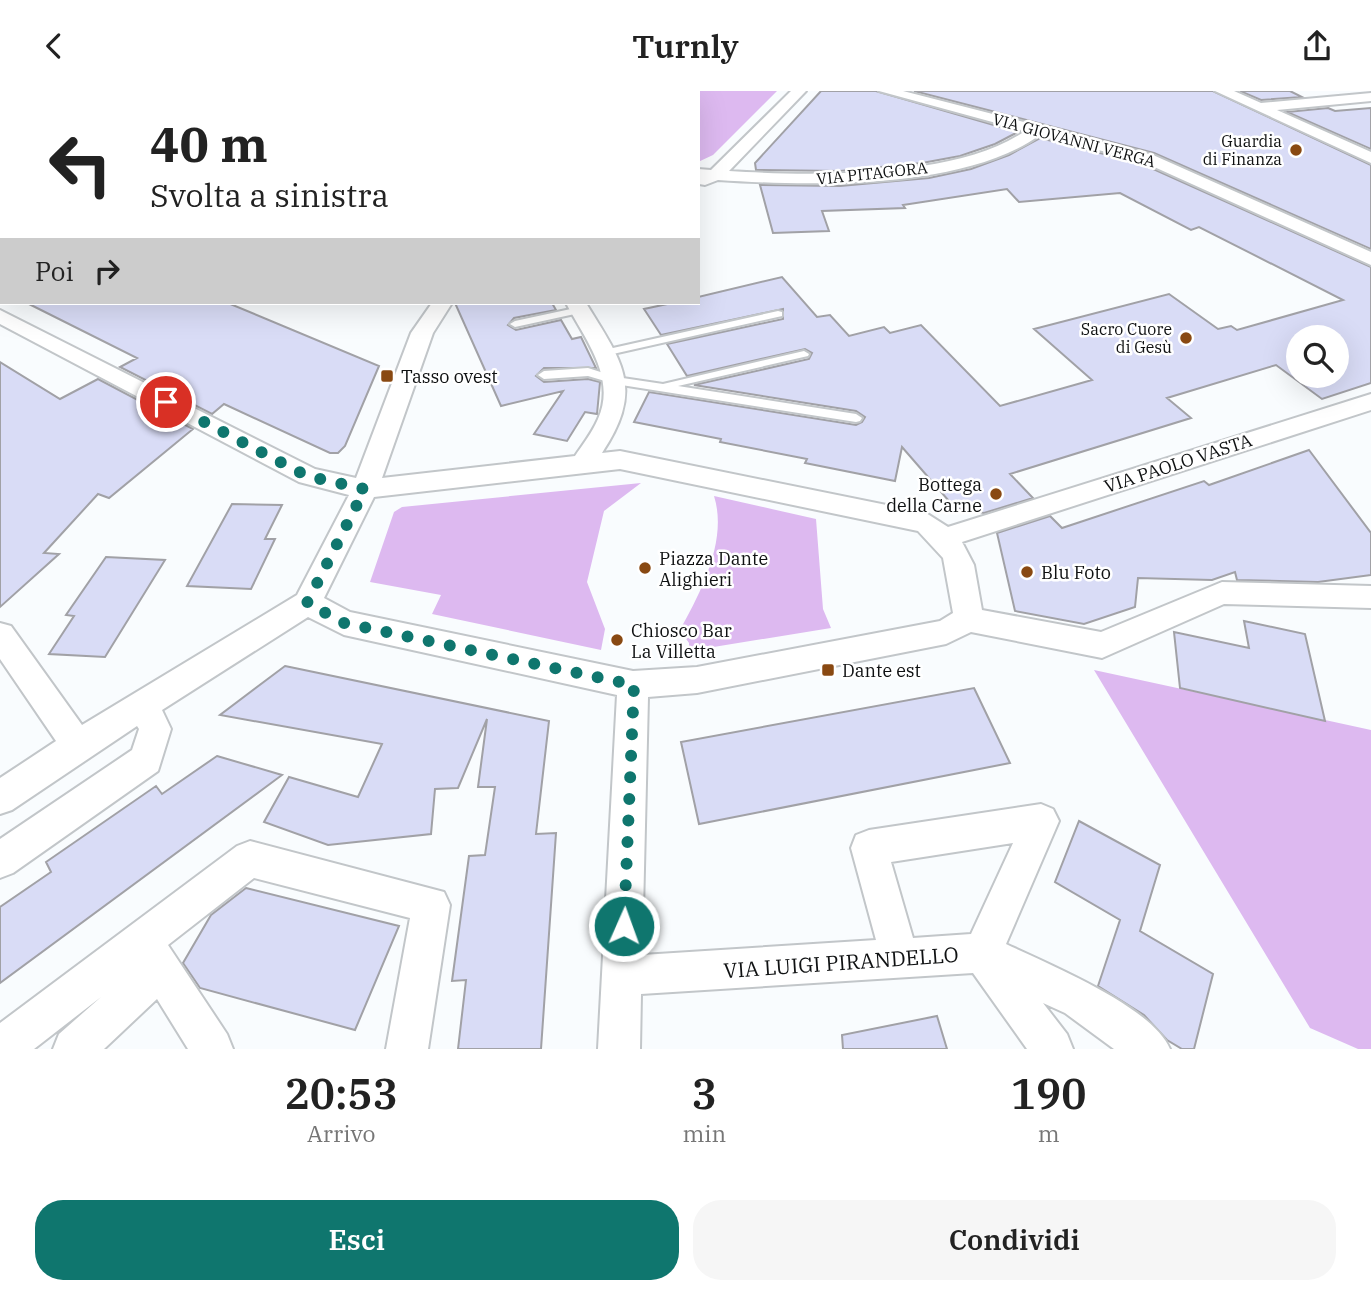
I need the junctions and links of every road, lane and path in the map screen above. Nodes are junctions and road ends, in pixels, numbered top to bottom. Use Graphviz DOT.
graph roads {
  1 [pos="799,91"];
  2 [pos="886,91"];
  3 [pos="1222,91"];
  4 [pos="1325,91"];
  5 [pos="1370,93"];
  6 [pos="1344,100"];
  7 [pos="1259,108"];
  8 [pos="1039,129"];
  9 [pos="1371,158"];
  10 [pos="707,174"];
  11 [pos="1371,259"];
  12 [pos="441,305"];
  13 [pos="578,306"];
  14 [pos="778,314"];
  15 [pos="0,316"];
  16 [pos="515,324"];
  17 [pos="604,353"];
  18 [pos="804,354"];
  19 [pos="544,375"];
  20 [pos="615,380"];
  21 [pos="660,387"];
  22 [pos="1371,402"];
  23 [pos="856,418"];
  24 [pos="582,465"];
  25 [pos="365,489"];
  26 [pos="944,538"];
  27 [pos="1371,597"];
  28 [pos="300,607"];
  29 [pos="968,619"];
  30 [pos="0,635"];
  31 [pos="633,694"];
  32 [pos="144,705"];
  33 [pos="78,745"];
  34 [pos="0,798"];
  35 [pos="0,860"];
  36 [pos="982,953"];
  37 [pos="152,955"];
  38 [pos="900,958"];
  39 [pos="622,976"];
  40 [pos="0,1049"];
  41 [pos="74,1049"];
  42 [pos="212,1049"];
  43 [pos="407,1049"];
  44 [pos="620,1049"];
  45 [pos="1052,1049"];
  46 [pos="1149,1049"];
  1 -- 10 [label="street"];
  2 -- 8 [label="street, VIA GIOVANNI VERGA"];
  3 -- 7 [label="street"];
  4 -- 6 [label="street"];
  5 -- 6 [label="street"];
  6 -- 7 [label="street"];
  7 -- 9 [label="street"];
  8 -- 10 [label="street, VIA PITAGORA"];
  8 -- 11 [label="street, VIA GIOVANNI VERGA"];
  12 -- 25 [label="street"];
  13 -- 16 [label="lane"];
  13 -- 17 [label="street"];
  14 -- 17 [label="lane"];
  15 -- 25 [label="street"];
  17 -- 20 [label="street"];
  18 -- 21 [label="lane"];
  19 -- 20 [label="lane"];
  20 -- 21 [label="lane"];
  20 -- 24 [label="street"];
  21 -- 23 [label="lane"];
  22 -- 26 [label="street, VIA PAOLO VASTA"];
  24 -- 25 [label="street"];
  24 -- 26 [label="street"];
  25 -- 28 [label="street"];
  26 -- 29 [label="street"];
  27 -- 29 [label="street"];
  28 -- 31 [label="street"];
  28 -- 32 [label="street"];
  29 -- 31 [label="street"];
  30 -- 33 [label="street"];
  31 -- 39 [label="street"];
  32 -- 33 [label="street"];
  32 -- 35 [label="street"];
  33 -- 34 [label="street"];
  36 -- 38 [label="street, VIA LUIGI PIRANDELLO"];
  36 -- 38 [label="street"];
  36 -- 45 [label="street, VIA LUIGI PIRANDELLO"];
  36 -- 46 [label="street"];
  37 -- 40 [label="street"];
  37 -- 41 [label="street"];
  37 -- 42 [label="street"];
  37 -- 43 [label="street"];
  38 -- 39 [label="street, VIA LUIGI PIRANDELLO"];
  39 -- 44 [label="street"];
}
